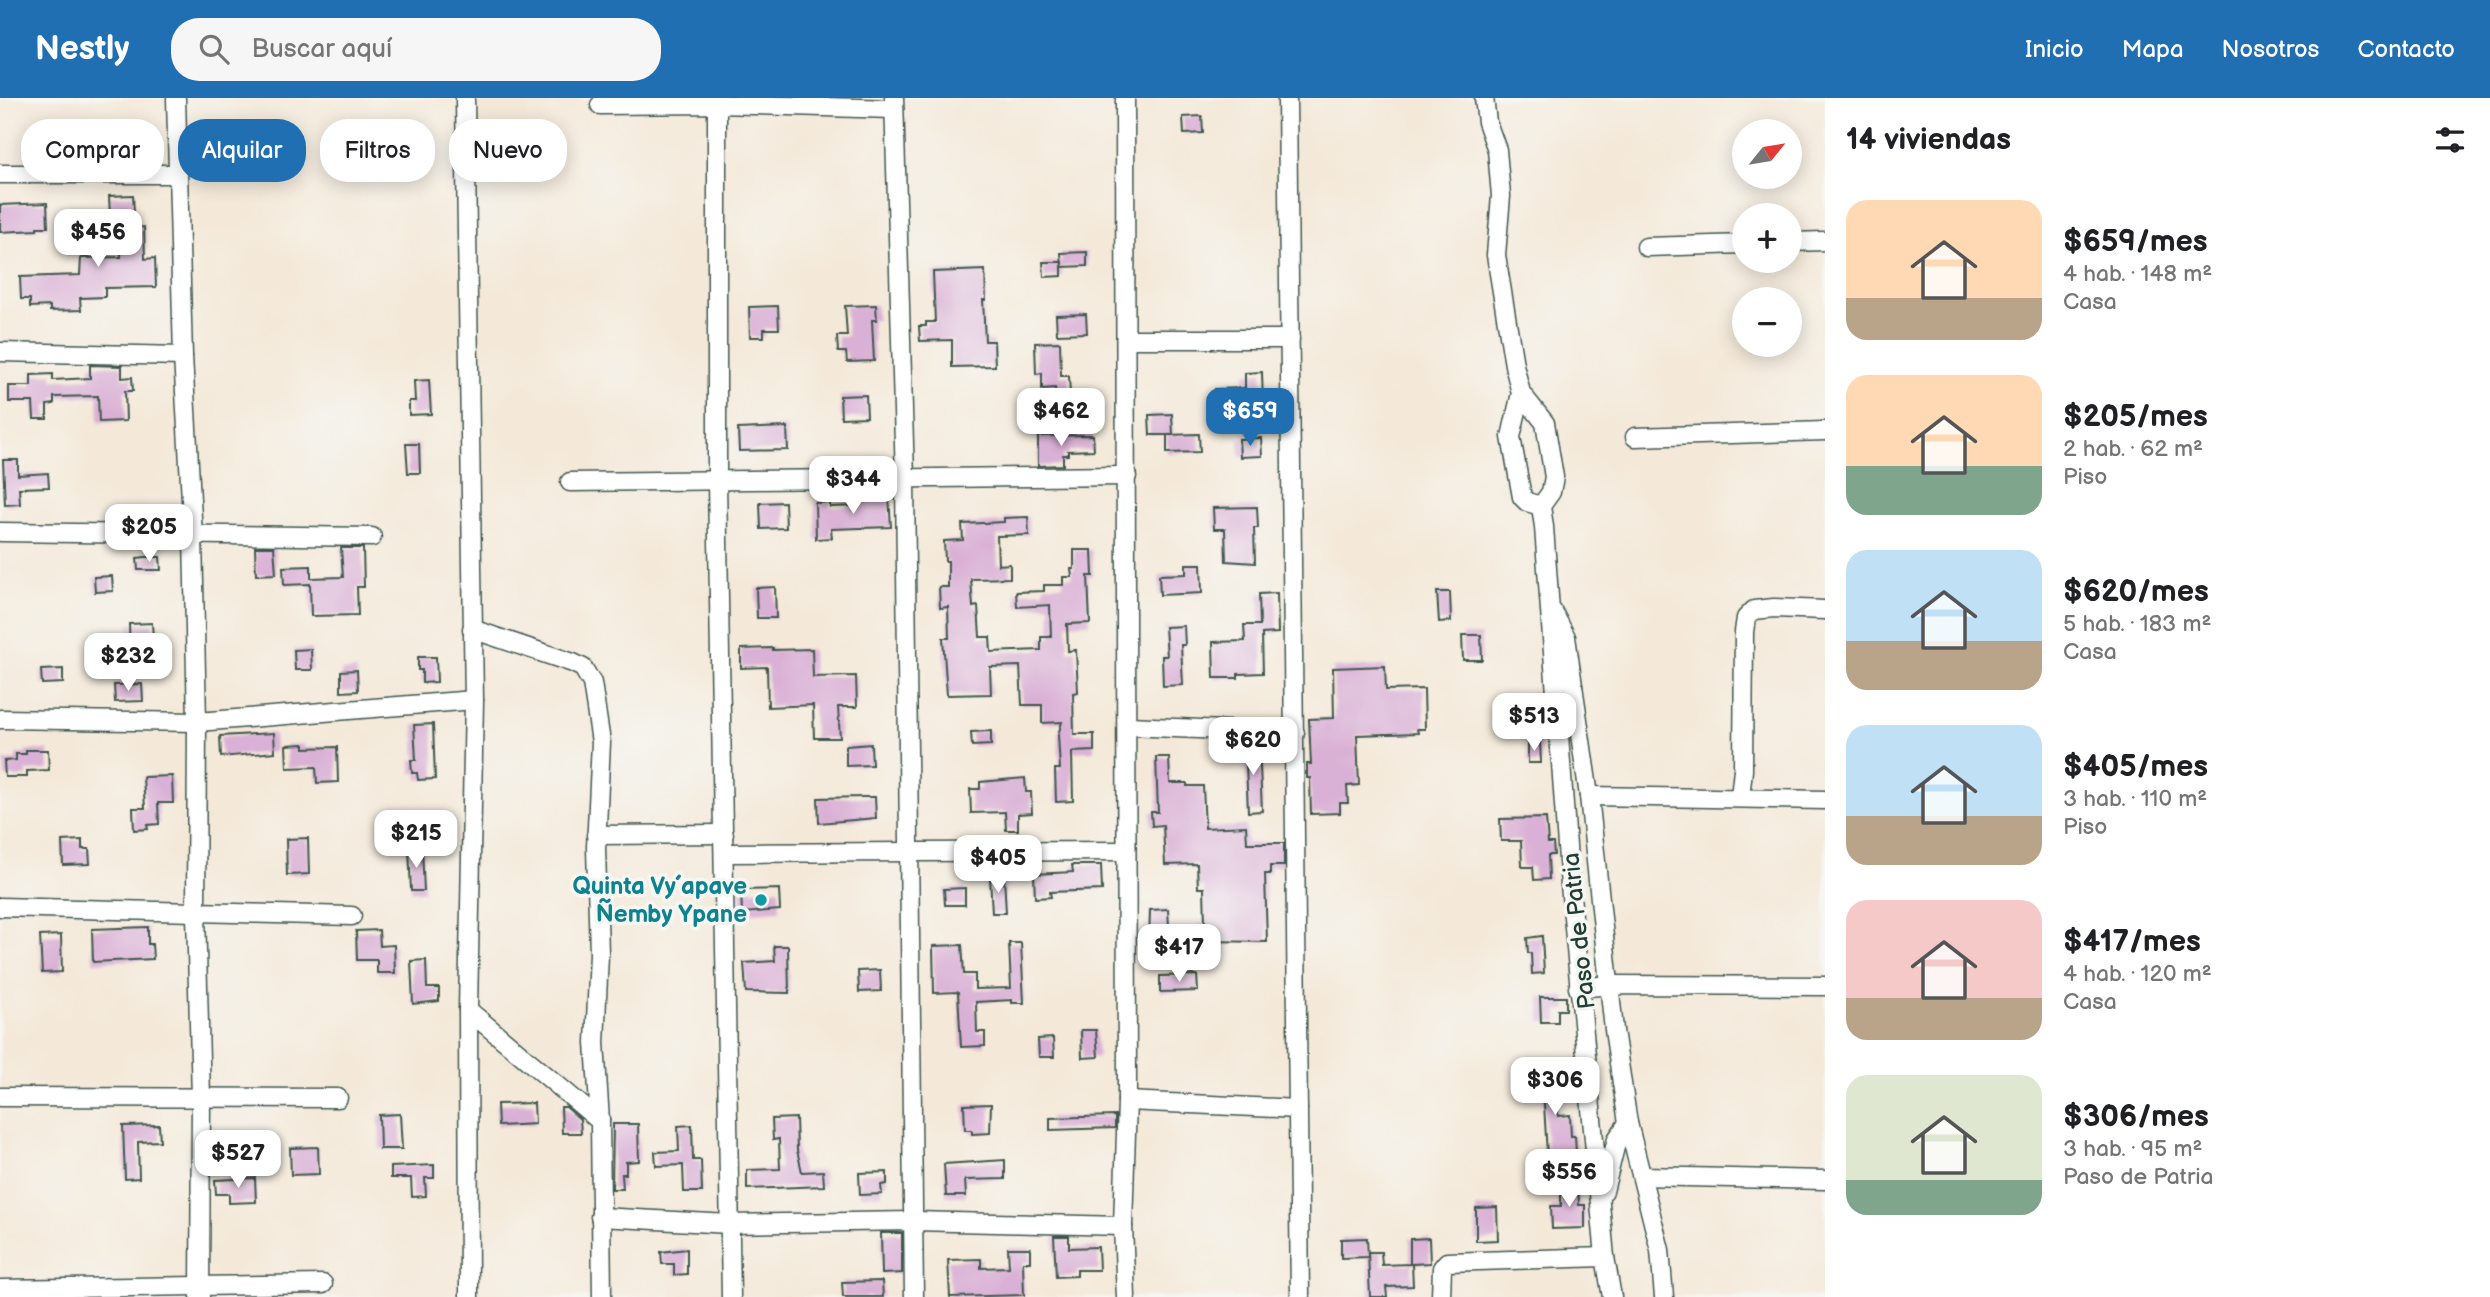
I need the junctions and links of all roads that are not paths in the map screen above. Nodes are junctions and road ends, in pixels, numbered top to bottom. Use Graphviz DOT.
graph roads {
  1 [pos="176,98"];
  2 [pos="465,98"];
  3 [pos="1125,98"];
  4 [pos="1287,98"];
  5 [pos="1485,98"];
  6 [pos="717,101"];
  7 [pos="894,104"];
  8 [pos="600,105"];
  9 [pos="0,174"];
  10 [pos="178,174"];
  11 [pos="178,182"];
  12 [pos="1825,241"];
  13 [pos="1802,242"];
  14 [pos="1732,244"];
  15 [pos="1646,247"];
  16 [pos="1126,339"];
  17 [pos="1290,339"];
  18 [pos="0,352"];
  19 [pos="183,356"];
  20 [pos="1521,393"];
  21 [pos="1825,432"];
  22 [pos="1635,437"];
  23 [pos="1127,476"];
  24 [pos="905,479"];
  25 [pos="717,481"];
  26 [pos="570,482"];
  27 [pos="1541,506"];
  28 [pos="0,532"];
  29 [pos="193,536"];
  30 [pos="372,537"];
  31 [pos="1549,604"];
  32 [pos="1825,610"];
  33 [pos="472,629"];
  34 [pos="474,700"];
  35 [pos="0,719"];
  36 [pos="197,722"];
  37 [pos="1128,726"];
  38 [pos="1295,733"];
  39 [pos="1589,796"];
  40 [pos="1740,797"];
  41 [pos="1825,800"];
  42 [pos="724,834"];
  43 [pos="596,835"];
  44 [pos="911,851"];
  45 [pos="1126,851"];
  46 [pos="725,853"];
  47 [pos="0,907"];
  48 [pos="196,914"];
  49 [pos="352,916"];
  50 [pos="1610,985"];
  51 [pos="1825,986"];
  52 [pos="1578,988"];
  53 [pos="468,1010"];
  54 [pos="0,1097"];
  55 [pos="201,1098"];
  56 [pos="338,1098"];
  57 [pos="1127,1101"];
  58 [pos="1298,1109"];
  59 [pos="600,1121"];
  60 [pos="1628,1123"];
  61 [pos="1642,1176"];
  62 [pos="1825,1180"];
  63 [pos="1601,1204"];
  64 [pos="600,1217"];
  65 [pos="913,1221"];
  66 [pos="730,1224"];
  67 [pos="1123,1226"];
  68 [pos="1605,1257"];
  69 [pos="323,1284"];
  70 [pos="0,1289"];
  71 [pos="201,1291"];
  72 [pos="469,1297"];
  73 [pos="602,1297"];
  74 [pos="731,1297"];
  75 [pos="914,1297"];
  76 [pos="1126,1297"];
  77 [pos="1300,1297"];
  78 [pos="1441,1297"];
  79 [pos="1612,1297"];
  80 [pos="1664,1297"];
  1 -- 10 [label="street"];
  2 -- 33 [label="street"];
  3 -- 16 [label="street"];
  4 -- 17 [label="street"];
  5 -- 20 [label="street, Paso de Patria"];
  6 -- 7 [label="street"];
  6 -- 8 [label="street"];
  6 -- 25 [label="street"];
  7 -- 24 [label="street"];
  9 -- 10 [label="street"];
  11 -- 19 [label="street"];
  12 -- 13 [label="street"];
  14 -- 15 [label="street"];
  16 -- 17 [label="street"];
  16 -- 23 [label="street"];
  17 -- 38 [label="street"];
  18 -- 19 [label="street"];
  19 -- 29 [label="street"];
  20 -- 27 [label="street, Paso de Patria"];
  20 -- 27 [label="street, Paso de Patria"];
  21 -- 22 [label="street"];
  23 -- 24 [label="street"];
  23 -- 37 [label="street"];
  24 -- 25 [label="street"];
  24 -- 44 [label="street"];
  25 -- 26 [label="street"];
  25 -- 42 [label="street"];
  27 -- 31 [label="street, Paso de Patria"];
  28 -- 29 [label="street"];
  29 -- 30 [label="street"];
  29 -- 36 [label="street"];
  31 -- 39 [label="street, Paso de Patria"];
  31 -- 52 [label="street, Paso de Patria"];
  32 -- 40 [label="street"];
  33 -- 34 [label="street"];
  33 -- 43 [label="street"];
  34 -- 36 [label="street"];
  34 -- 53 [label="street"];
  35 -- 36 [label="street"];
  36 -- 48 [label="street"];
  37 -- 38 [label="street"];
  37 -- 45 [label="street"];
  38 -- 58 [label="street"];
  39 -- 40 [label="street"];
  39 -- 50 [label="street, Paso de Patria"];
  40 -- 41 [label="street"];
  42 -- 43 [label="street"];
  42 -- 46 [label="street"];
  43 -- 59 [label="street"];
  44 -- 45 [label="street"];
  44 -- 46 [label="street"];
  44 -- 65 [label="street"];
  45 -- 57 [label="street"];
  46 -- 66 [label="street"];
  47 -- 48 [label="street"];
  48 -- 49 [label="street"];
  48 -- 55 [label="street"];
  50 -- 51 [label="street"];
  50 -- 52 [label="street"];
  50 -- 60 [label="street, Paso de Patria"];
  52 -- 63 [label="street, Paso de Patria"];
  53 -- 59 [label="street"];
  53 -- 72 [label="street"];
  54 -- 55 [label="street"];
  55 -- 56 [label="street"];
  55 -- 71 [label="street"];
  57 -- 58 [label="street"];
  57 -- 67 [label="street"];
  58 -- 77 [label="street"];
  59 -- 64 [label="street"];
  60 -- 61 [label="street, Paso de Patria"];
  60 -- 63 [label="street"];
  61 -- 62 [label="street"];
  61 -- 80 [label="street, Paso de Patria"];
  63 -- 68 [label="street, Paso de Patria"];
  64 -- 66 [label="street"];
  64 -- 73 [label="street"];
  65 -- 66 [label="street"];
  65 -- 67 [label="street"];
  65 -- 75 [label="street"];
  66 -- 74 [label="street"];
  67 -- 76 [label="street"];
  68 -- 78 [label="street"];
  68 -- 79 [label="street, Paso de Patria"];
  69 -- 71 [label="street"];
  70 -- 71 [label="street"];
}
